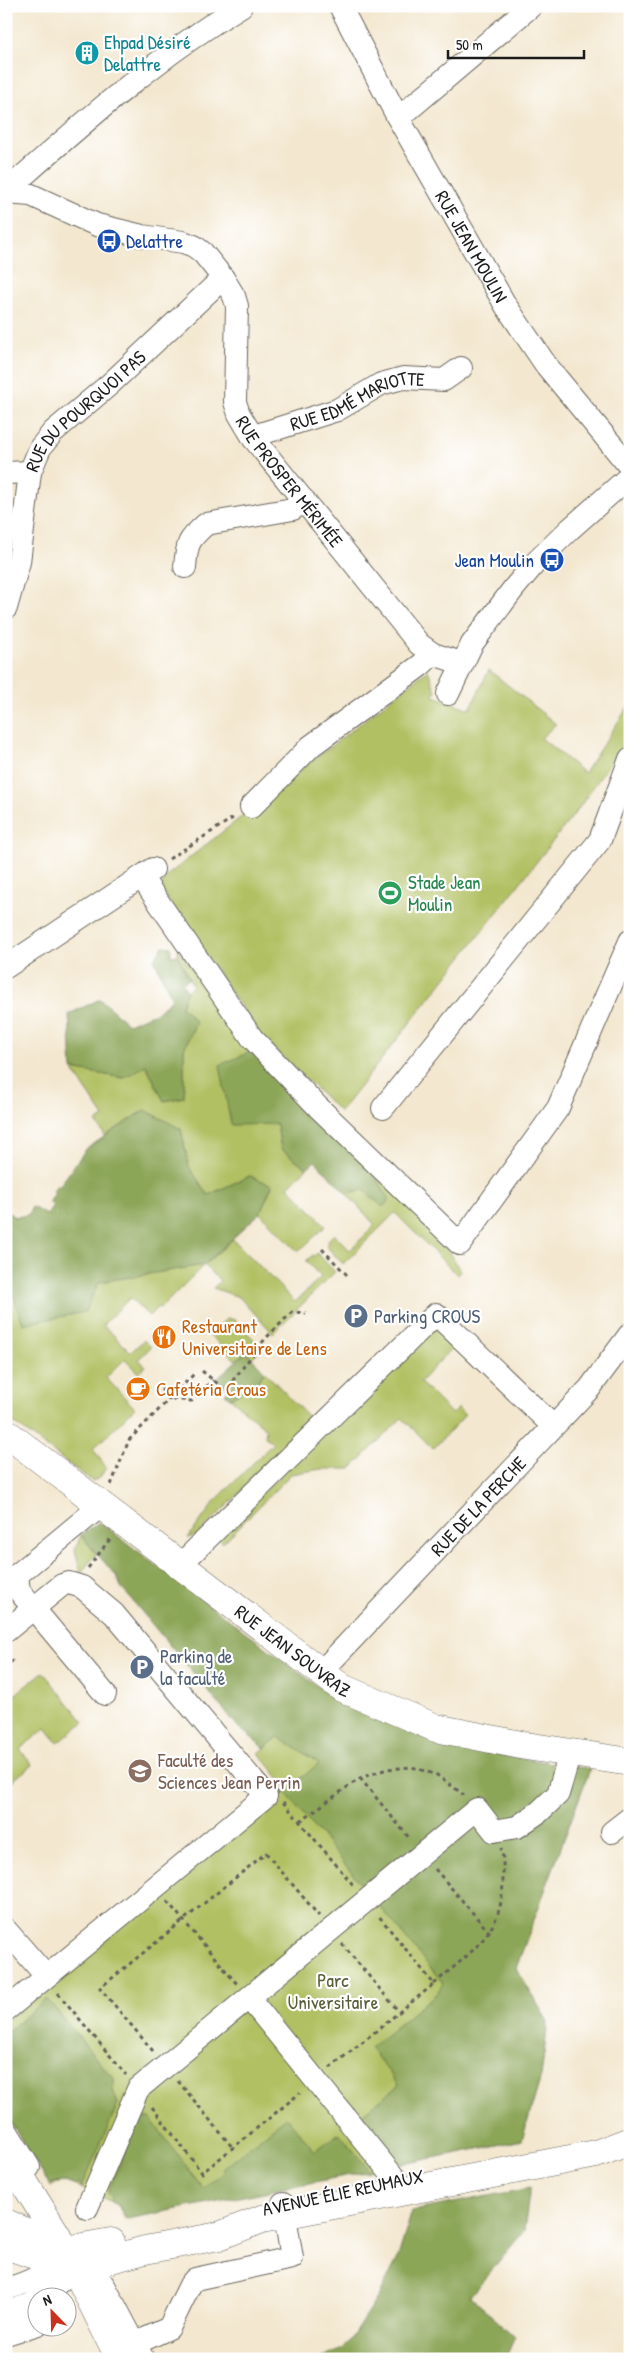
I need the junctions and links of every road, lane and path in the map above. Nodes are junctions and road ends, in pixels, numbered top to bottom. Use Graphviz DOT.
graph roads {
  1 [pos="241,6"];
  2 [pos="340,6"];
  3 [pos="531,6"];
  4 [pos="397,116"];
  5 [pos="6,192"];
  6 [pos="223,278"];
  7 [pos="461,368"];
  8 [pos="254,439"];
  9 [pos="630,467"];
  10 [pos="30,472"];
  11 [pos="6,473"];
  12 [pos="630,476"];
  13 [pos="304,500"];
  14 [pos="185,567"];
  15 [pos="6,608"];
  16 [pos="433,654"];
  17 [pos="461,664"];
  18 [pos="448,694"];
  19 [pos="630,759"];
  20 [pos="251,807"];
  21 [pos="148,873"];
  22 [pos="630,941"];
  23 [pos="6,967"];
  24 [pos="383,1108"];
  25 [pos="322,1249"];
  26 [pos="346,1275"];
  27 [pos="306,1313"];
  28 [pos="630,1334"];
  29 [pos="202,1370"];
  30 [pos="196,1372"];
  31 [pos="213,1380"];
  32 [pos="156,1384"];
  33 [pos="170,1399"];
  34 [pos="553,1426"];
  35 [pos="6,1433"];
  36 [pos="103,1504"];
  37 [pos="124,1521"];
  38 [pos="181,1564"];
  39 [pos="75,1584"];
  40 [pos="40,1604"];
  41 [pos="6,1631"];
  42 [pos="6,1659"];
  43 [pos="6,1666"];
  44 [pos="320,1673"];
  45 [pos="105,1694"];
  46 [pos="570,1753"];
  47 [pos="630,1762"];
  48 [pos="477,1809"];
  49 [pos="630,1818"];
  50 [pos="300,1821"];
  51 [pos="494,1831"];
  52 [pos="612,1832"];
  53 [pos="155,1888"];
  54 [pos="184,1919"];
  55 [pos="6,1930"];
  56 [pos="331,1931"];
  57 [pos="46,1976"];
  58 [pos="434,1984"];
  59 [pos="250,1998"];
  60 [pos="6,2010"];
  61 [pos="400,2012"];
  62 [pos="166,2066"];
  63 [pos="6,2130"];
  64 [pos="626,2142"];
  65 [pos="233,2148"];
  66 [pos="6,2153"];
  67 [pos="397,2181"];
  68 [pos="34,2197"];
  69 [pos="87,2208"];
  70 [pos="285,2209"];
  71 [pos="7,2231"];
  72 [pos="73,2259"];
  73 [pos="49,2288"];
  74 [pos="65,2288"];
  75 [pos="6,2289"];
  76 [pos="28,2305"];
  77 [pos="6,2312"];
  78 [pos="28,2327"];
  79 [pos="6,2334"];
  80 [pos="129,2353"];
  1 -- 5 [label="street"];
  2 -- 4 [label="street, RUE JEAN MOULIN"];
  3 -- 4 [label="street"];
  4 -- 9 [label="street, RUE JEAN MOULIN"];
  5 -- 6 [label="street, RUE PROSPER MÉRIMÉE"];
  6 -- 8 [label="street, RUE PROSPER MÉRIMÉE"];
  6 -- 10 [label="street, RUE DU POURQUOI PAS"];
  7 -- 8 [label="street, RUE EDMÉ MARIOTTE"];
  8 -- 13 [label="street, RUE PROSPER MÉRIMÉE"];
  10 -- 11 [label="street"];
  10 -- 15 [label="street, RUE DU POURQUOI PAS"];
  12 -- 17 [label="street"];
  13 -- 14 [label="street"];
  13 -- 16 [label="street, RUE PROSPER MÉRIMÉE"];
  16 -- 17 [label="street, RUE PROSPER MÉRIMÉE"];
  16 -- 20 [label="street"];
  17 -- 18 [label="street"];
  19 -- 24 [label="street"];
  20 -- 21 [label="path"];
  21 -- 22 [label="street"];
  21 -- 23 [label="street"];
  25 -- 26 [label="path"];
  27 -- 31 [label="path"];
  28 -- 34 [label="street, RUE DE LA PERCHE"];
  29 -- 31 [label="path"];
  30 -- 33 [label="path"];
  31 -- 33 [label="path"];
  32 -- 33 [label="path"];
  33 -- 36 [label="path"];
  34 -- 38 [label="street"];
  34 -- 44 [label="street, RUE DE LA PERCHE"];
  35 -- 36 [label="main road, RUE JEAN SOUVRAZ"];
  36 -- 37 [label="main road, RUE JEAN SOUVRAZ"];
  36 -- 40 [label="street"];
  37 -- 38 [label="main road, RUE JEAN SOUVRAZ"];
  37 -- 39 [label="path"];
  38 -- 44 [label="main road, RUE JEAN SOUVRAZ"];
  39 -- 40 [label="street"];
  39 -- 53 [label="street"];
  40 -- 41 [label="street"];
  40 -- 45 [label="street"];
  42 -- 43 [label="path"];
  44 -- 46 [label="main road, RUE JEAN SOUVRAZ"];
  46 -- 47 [label="main road, RUE JEAN SOUVRAZ"];
  46 -- 51 [label="street"];
  48 -- 50 [label="path"];
  48 -- 51 [label="street"];
  48 -- 56 [label="street"];
  49 -- 52 [label="street"];
  51 -- 58 [label="path"];
  53 -- 54 [label="path"];
  53 -- 57 [label="street"];
  54 -- 56 [label="path"];
  54 -- 59 [label="path"];
  54 -- 62 [label="path"];
  55 -- 57 [label="street"];
  56 -- 59 [label="street"];
  56 -- 61 [label="path"];
  57 -- 60 [label="street"];
  59 -- 62 [label="street"];
  59 -- 67 [label="street"];
  62 -- 65 [label="path"];
  62 -- 69 [label="street"];
  63 -- 72 [label="street"];
  64 -- 67 [label="main road, AVENUE ÉLIE REUMAUX"];
  64 -- 70 [label="main road, AVENUE ÉLIE REUMAUX"];
  66 -- 68 [label="main road"];
  67 -- 70 [label="main road, AVENUE ÉLIE REUMAUX"];
  68 -- 71 [label="main road"];
  68 -- 72 [label="main road"];
  70 -- 72 [label="main road, AVENUE ÉLIE REUMAUX"];
  70 -- 80 [label="street"];
  71 -- 72 [label="main road"];
  72 -- 73 [label="street"];
  72 -- 74 [label="street"];
  72 -- 75 [label="street"];
  72 -- 80 [label="main road"];
  76 -- 77 [label="street"];
  78 -- 79 [label="street"];
}
